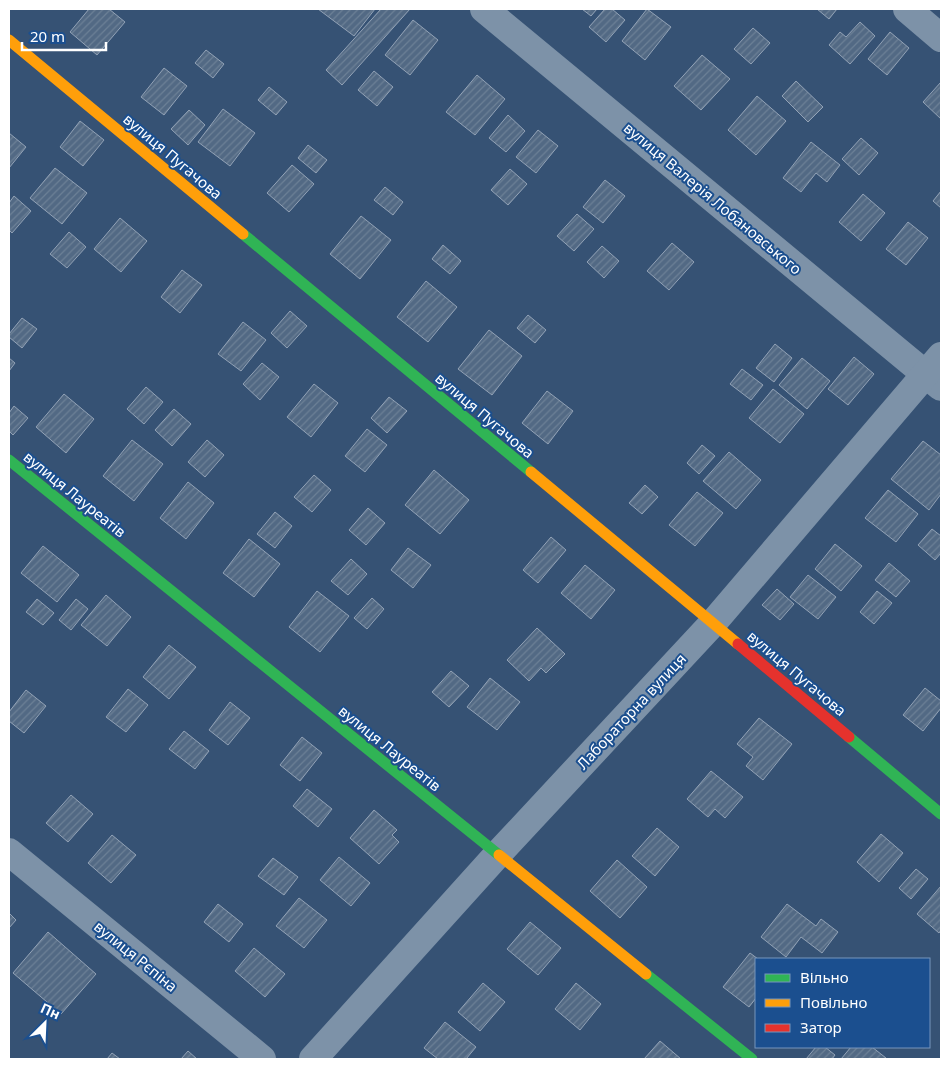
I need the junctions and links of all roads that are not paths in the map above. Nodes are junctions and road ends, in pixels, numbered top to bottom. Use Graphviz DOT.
graph roads {
  1 [pos="484,9"];
  2 [pos="907,9"];
  3 [pos="941,38"];
  4 [pos="9,40"];
  5 [pos="936,372"];
  6 [pos="9,460"];
  7 [pos="713,623"];
  8 [pos="941,814"];
  9 [pos="9,852"];
  10 [pos="497,854"];
  11 [pos="262,1059"];
  12 [pos="313,1059"];
  13 [pos="752,1059"];
  1 -- 5 [label="street, вулиця Валерія Лобановського"];
  2 -- 3 [label="street"];
  4 -- 7 [label="street, вулиця Пугачова"];
  5 -- 7 [label="street, Лабораторна вулиця"];
  6 -- 10 [label="street, вулиця Лауреатів"];
  7 -- 8 [label="street, вулиця Пугачова"];
  7 -- 10 [label="street, Лабораторна вулиця"];
  9 -- 11 [label="street, вулиця Рєпіна"];
  10 -- 12 [label="street, Лабораторна вулиця"];
  10 -- 13 [label="street, вулиця Лауреатів"];
}
